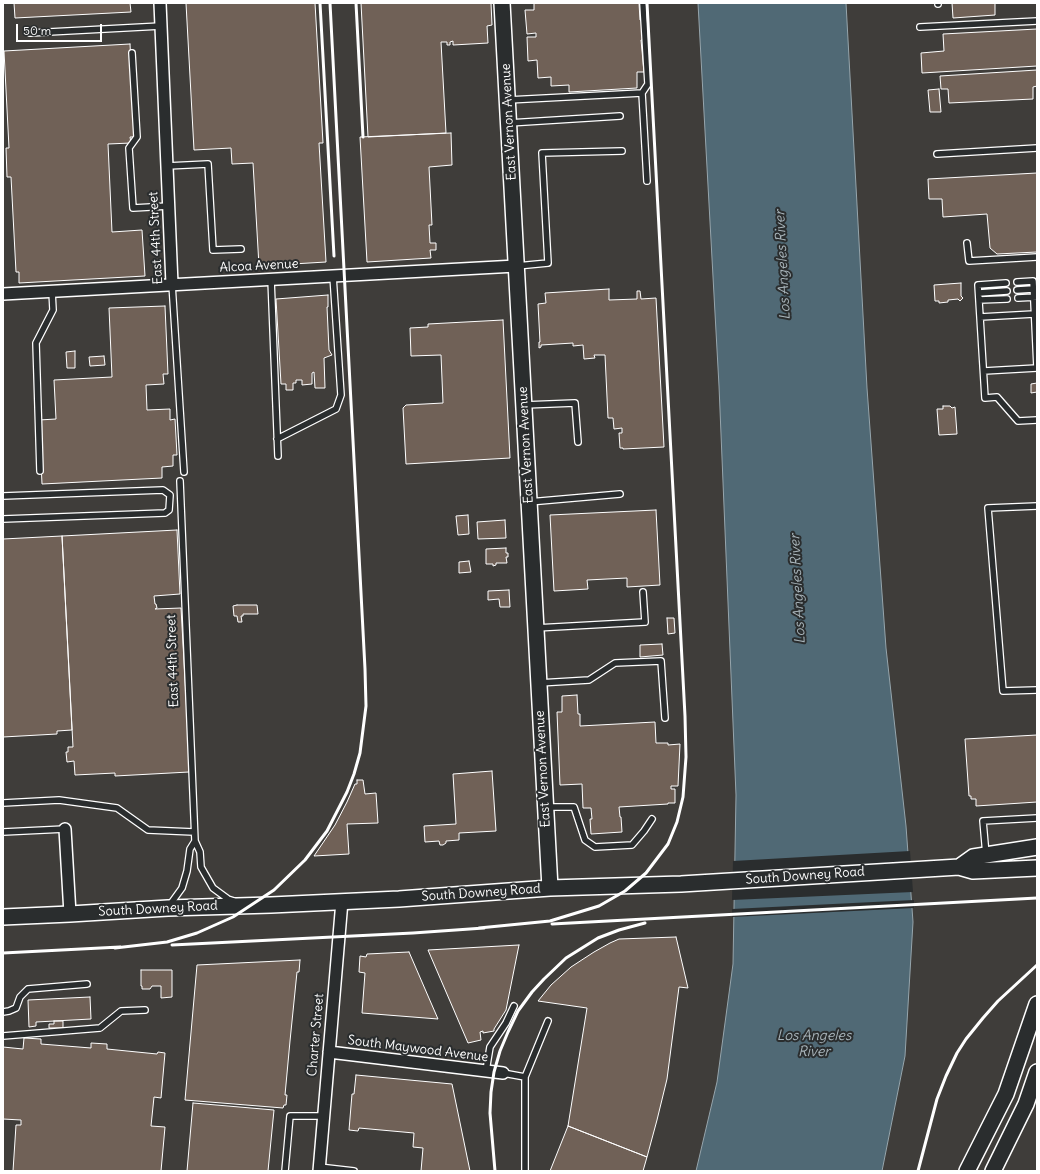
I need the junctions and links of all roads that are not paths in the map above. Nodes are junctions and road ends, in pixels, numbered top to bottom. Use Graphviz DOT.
graph roads {
  1 [pos="160,3"];
  2 [pos="502,3"];
  3 [pos="643,3"];
  4 [pos="1037,21"];
  5 [pos="161,26"];
  6 [pos="920,27"];
  7 [pos="30,33"];
  8 [pos="132,53"];
  9 [pos="642,93"];
  10 [pos="507,100"];
  11 [pos="620,116"];
  12 [pos="509,123"];
  13 [pos="1037,148"];
  14 [pos="622,150"];
  15 [pos="937,154"];
  16 [pos="167,166"];
  17 [pos="647,181"];
  18 [pos="169,206"];
  19 [pos="967,243"];
  20 [pos="241,249"];
  21 [pos="1037,257"];
  22 [pos="516,266"];
  23 [pos="333,276"];
  24 [pos="271,279"];
  25 [pos="1017,282"];
  26 [pos="1006,283"];
  27 [pos="172,284"];
  28 [pos="1033,289"];
  29 [pos="1017,290"];
  30 [pos="52,291"];
  31 [pos="1007,291"];
  32 [pos="979,293"];
  33 [pos="3,294"];
  34 [pos="1035,297"];
  35 [pos="1018,298"];
  36 [pos="1007,299"];
  37 [pos="979,300"];
  38 [pos="1034,314"];
  39 [pos="980,317"];
  40 [pos="1037,368"];
  41 [pos="984,371"];
  42 [pos="524,405"];
  43 [pos="1037,420"];
  44 [pos="277,439"];
  45 [pos="578,442"];
  46 [pos="278,456"];
  47 [pos="40,471"];
  48 [pos="184,472"];
  49 [pos="180,481"];
  50 [pos="181,494"];
  51 [pos="620,494"];
  52 [pos="170,495"];
  53 [pos="3,496"];
  54 [pos="529,502"];
  55 [pos="1037,506"];
  56 [pos="3,520"];
  57 [pos="643,592"];
  58 [pos="536,628"];
  59 [pos="539,683"];
  60 [pos="1037,690"];
  61 [pos="665,718"];
  62 [pos="3,803"];
  63 [pos="546,807"];
  64 [pos="1037,818"];
  65 [pos="652,819"];
  66 [pos="65,829"];
  67 [pos="3,832"];
  68 [pos="194,832"];
  69 [pos="194,841"];
  70 [pos="1037,847"];
  71 [pos="986,855"];
  72 [pos="959,867"];
  73 [pos="1037,868"];
  74 [pos="550,888"];
  75 [pos="342,901"];
  76 [pos="244,905"];
  77 [pos="168,908"];
  78 [pos="70,914"];
  79 [pos="3,917"];
  80 [pos="87,984"];
  81 [pos="1037,1004"];
  82 [pos="514,1006"];
  83 [pos="145,1010"];
  84 [pos="3,1012"];
  85 [pos="548,1021"];
  86 [pos="3,1036"];
  87 [pos="329,1052"];
  88 [pos="486,1071"];
  89 [pos="1037,1072"];
  90 [pos="503,1073"];
  91 [pos="525,1077"];
  92 [pos="324,1116"];
  93 [pos="319,1169"];
  94 [pos="285,1171"];
  95 [pos="354,1171"];
  96 [pos="526,1171"];
  97 [pos="967,1171"];
  98 [pos="993,1171"];
  1 -- 5 [label="street, East 44th Street"];
  2 -- 10 [label="main road, East Vernon Avenue"];
  3 -- 9 [label="lane"];
  4 -- 6 [label="lane"];
  5 -- 7 [label="lane"];
  5 -- 16 [label="street, East 44th Street"];
  8 -- 18 [label="lane"];
  9 -- 10 [label="lane"];
  9 -- 17 [label="lane"];
  10 -- 12 [label="main road, East Vernon Avenue"];
  11 -- 12 [label="lane"];
  12 -- 22 [label="main road, East Vernon Avenue"];
  13 -- 15 [label="lane"];
  14 -- 22 [label="lane"];
  16 -- 18 [label="street, East 44th Street"];
  16 -- 20 [label="lane"];
  18 -- 27 [label="street, East 44th Street"];
  19 -- 21 [label="lane"];
  22 -- 23 [label="street, Alcoa Avenue"];
  22 -- 42 [label="main road, East Vernon Avenue"];
  23 -- 24 [label="street, Alcoa Avenue"];
  23 -- 44 [label="lane"];
  24 -- 27 [label="street, Alcoa Avenue"];
  24 -- 44 [label="lane"];
  25 -- 28 [label="lane"];
  26 -- 32 [label="lane"];
  27 -- 30 [label="street, Alcoa Avenue"];
  27 -- 48 [label="lane, East 44th Street"];
  28 -- 29 [label="lane"];
  28 -- 34 [label="lane"];
  30 -- 33 [label="street, Alcoa Avenue"];
  30 -- 47 [label="lane"];
  31 -- 32 [label="lane"];
  32 -- 37 [label="lane"];
  34 -- 35 [label="lane"];
  34 -- 38 [label="lane"];
  36 -- 37 [label="lane"];
  37 -- 39 [label="lane"];
  38 -- 39 [label="lane"];
  38 -- 40 [label="lane"];
  39 -- 41 [label="lane"];
  40 -- 41 [label="lane"];
  41 -- 43 [label="lane"];
  42 -- 45 [label="lane"];
  42 -- 54 [label="main road, East Vernon Avenue"];
  44 -- 46 [label="lane"];
  49 -- 50 [label="lane, East 44th Street"];
  50 -- 52 [label="lane"];
  50 -- 68 [label="lane, East 44th Street"];
  51 -- 54 [label="lane"];
  52 -- 53 [label="lane"];
  52 -- 56 [label="lane"];
  54 -- 58 [label="main road, East Vernon Avenue"];
  55 -- 60 [label="lane"];
  57 -- 58 [label="lane"];
  58 -- 59 [label="main road, East Vernon Avenue"];
  59 -- 61 [label="lane"];
  59 -- 63 [label="main road, East Vernon Avenue"];
  62 -- 68 [label="lane"];
  63 -- 65 [label="lane"];
  63 -- 74 [label="main road, East Vernon Avenue"];
  64 -- 71 [label="lane"];
  66 -- 67 [label="lane"];
  66 -- 78 [label="street"];
  68 -- 69 [label="lane, East 44th Street"];
  69 -- 76 [label="lane, East 44th Street"];
  69 -- 77 [label="lane, East 44th Street"];
  70 -- 71 [label="main road, South Downey Road"];
  71 -- 72 [label="main road, South Downey Road"];
  72 -- 73 [label="main road, South Downey Road"];
  72 -- 74 [label="main road, South Downey Road"];
  74 -- 75 [label="main road, South Downey Road"];
  75 -- 76 [label="main road, South Downey Road"];
  75 -- 87 [label="street, Charter Street"];
  76 -- 77 [label="main road, South Downey Road"];
  77 -- 78 [label="main road, South Downey Road"];
  78 -- 79 [label="main road, South Downey Road"];
  80 -- 84 [label="lane"];
  81 -- 97 [label="main road"];
  82 -- 88 [label="lane"];
  83 -- 86 [label="lane"];
  85 -- 91 [label="lane"];
  87 -- 88 [label="street, South Maywood Avenue"];
  87 -- 92 [label="street, Charter Street"];
  88 -- 90 [label="street, South Maywood Avenue"];
  89 -- 98 [label="main road"];
  90 -- 91 [label="lane"];
  91 -- 96 [label="lane"];
  92 -- 93 [label="street, Charter Street"];
  92 -- 94 [label="lane"];
  93 -- 95 [label="lane"];
}
